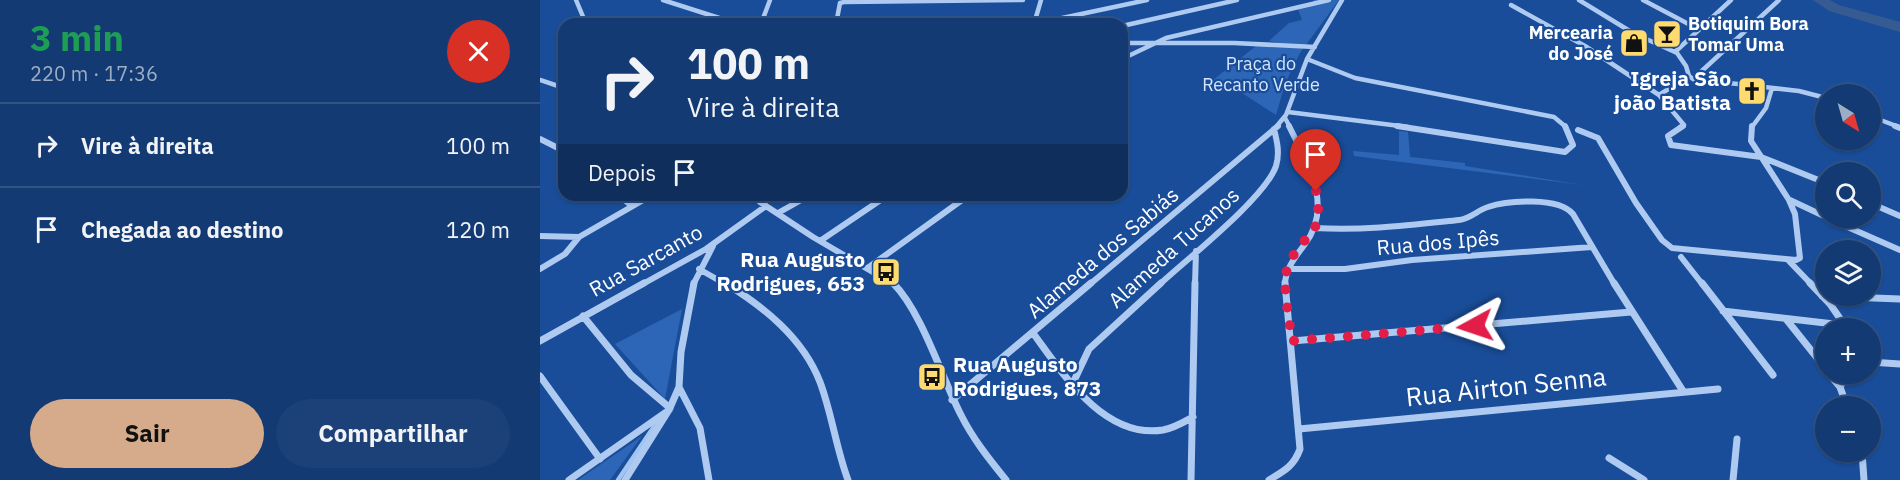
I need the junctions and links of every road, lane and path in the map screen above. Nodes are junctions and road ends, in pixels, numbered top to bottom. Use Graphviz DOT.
graph roads {
  1 [pos="576,0"];
  2 [pos="663,0"];
  3 [pos="770,0"];
  4 [pos="1023,0"];
  5 [pos="1039,0"];
  6 [pos="1048,0"];
  7 [pos="1147,0"];
  8 [pos="1237,0"];
  9 [pos="1329,0"];
  10 [pos="1342,0"];
  11 [pos="1579,0"];
  12 [pos="1731,0"];
  13 [pos="1779,0"];
  14 [pos="1647,1"];
  15 [pos="1511,5"];
  16 [pos="584,18"];
  17 [pos="719,18"];
  18 [pos="763,18"];
  19 [pos="837,18"];
  20 [pos="1035,18"];
  21 [pos="1062,18"];
  22 [pos="1128,25"];
  23 [pos="1698,28"];
  24 [pos="1128,43"];
  25 [pos="1151,43"];
  26 [pos="1315,47"];
  27 [pos="1675,52"];
  28 [pos="1128,56"];
  29 [pos="1307,59"];
  30 [pos="1691,78"];
  31 [pos="540,80"];
  32 [pos="558,86"];
  33 [pos="1772,88"];
  34 [pos="1659,95"];
  35 [pos="1815,95"];
  36 [pos="1287,115"];
  37 [pos="1881,120"];
  38 [pos="1900,128"];
  39 [pos="1274,129"];
  40 [pos="1578,130"];
  41 [pos="540,139"];
  42 [pos="558,148"];
  43 [pos="1761,157"];
  44 [pos="1815,179"];
  45 [pos="1789,200"];
  46 [pos="626,201"];
  47 [pos="641,201"];
  48 [pos="761,201"];
  49 [pos="799,201"];
  50 [pos="879,201"];
  51 [pos="961,201"];
  52 [pos="632,206"];
  53 [pos="766,206"];
  54 [pos="1881,208"];
  55 [pos="1815,212"];
  56 [pos="778,213"];
  57 [pos="1900,216"];
  58 [pos="1315,228"];
  59 [pos="1851,228"];
  60 [pos="540,236"];
  61 [pos="579,237"];
  62 [pos="820,241"];
  63 [pos="715,243"];
  64 [pos="1592,247"];
  65 [pos="1900,250"];
  66 [pos="1196,251"];
  67 [pos="1681,257"];
  68 [pos="1788,259"];
  69 [pos="870,267"];
  70 [pos="540,269"];
  71 [pos="699,269"];
  72 [pos="1288,269"];
  73 [pos="1815,288"];
  74 [pos="1881,298"];
  75 [pos="1900,299"];
  76 [pos="1830,306"];
  77 [pos="1723,311"];
  78 [pos="1631,312"];
  79 [pos="583,316"];
  80 [pos="1786,318"];
  81 [pos="1033,333"];
  82 [pos="540,340"];
  83 [pos="1292,341"];
  84 [pos="1815,355"];
  85 [pos="1881,363"];
  86 [pos="1900,364"];
  87 [pos="1773,375"];
  88 [pos="540,376"];
  89 [pos="1073,384"];
  90 [pos="1837,384"];
  91 [pos="1842,384"];
  92 [pos="678,387"];
  93 [pos="1840,387"];
  94 [pos="1718,388"];
  95 [pos="1683,391"];
  96 [pos="1843,396"];
  97 [pos="952,400"];
  98 [pos="669,409"];
  99 [pos="1193,417"];
  100 [pos="1299,429"];
  101 [pos="1737,439"];
  102 [pos="1609,458"];
  103 [pos="600,459"];
  104 [pos="1863,462"];
  105 [pos="569,480"];
  106 [pos="625,480"];
  107 [pos="709,480"];
  108 [pos="848,480"];
  109 [pos="1006,480"];
  110 [pos="1191,480"];
  111 [pos="1269,480"];
  112 [pos="1644,480"];
  113 [pos="1733,480"];
  114 [pos="1864,480"];
  1 -- 16 [label="street"];
  2 -- 17 [label="street"];
  3 -- 18 [label="street"];
  4 -- 19 [label="street"];
  5 -- 6 [label="street"];
  5 -- 20 [label="street"];
  7 -- 21 [label="street"];
  8 -- 22 [label="street"];
  9 -- 25 [label="street"];
  10 -- 26 [label="street"];
  11 -- 27 [label="street"];
  12 -- 23 [label="street"];
  13 -- 30 [label="street"];
  14 -- 23 [label="street"];
  15 -- 34 [label="street"];
  23 -- 27 [label="street"];
  24 -- 25 [label="street"];
  25 -- 26 [label="street"];
  25 -- 28 [label="street"];
  26 -- 29 [label="street"];
  27 -- 30 [label="street"];
  29 -- 36 [label="street"];
  29 -- 36 [label="street"];
  30 -- 33 [label="street"];
  30 -- 34 [label="street"];
  31 -- 32 [label="street"];
  33 -- 35 [label="street"];
  33 -- 43 [label="street"];
  34 -- 43 [label="street"];
  36 -- 39 [label="street, Alameda dos Sabiás"];
  36 -- 58 [label="street"];
  37 -- 38 [label="street"];
  39 -- 66 [label="street, Alameda Tucanos"];
  39 -- 81 [label="street, Alameda dos Sabiás"];
  40 -- 68 [label="street"];
  41 -- 42 [label="street"];
  43 -- 44 [label="street"];
  43 -- 45 [label="street"];
  45 -- 55 [label="street"];
  45 -- 68 [label="street"];
  46 -- 52 [label="street"];
  47 -- 52 [label="street"];
  48 -- 53 [label="street"];
  49 -- 56 [label="street"];
  50 -- 62 [label="street"];
  51 -- 69 [label="street"];
  52 -- 61 [label="street"];
  53 -- 56 [label="street"];
  53 -- 63 [label="street, Rua Sarcanto"];
  54 -- 57 [label="street"];
  56 -- 62 [label="street"];
  58 -- 64 [label="street"];
  58 -- 72 [label="street"];
  59 -- 65 [label="street"];
  60 -- 61 [label="street"];
  61 -- 70 [label="street"];
  62 -- 69 [label="street"];
  63 -- 71 [label="street"];
  63 -- 79 [label="street, Rua Sarcanto"];
  64 -- 72 [label="street, Rua dos Ipês"];
  64 -- 78 [label="street"];
  66 -- 89 [label="street, Alameda Tucanos"];
  66 -- 99 [label="street"];
  67 -- 77 [label="street"];
  68 -- 73 [label="street"];
  69 -- 97 [label="street"];
  71 -- 92 [label="street"];
  71 -- 108 [label="street"];
  72 -- 83 [label="street"];
  74 -- 75 [label="street"];
  76 -- 80 [label="street"];
  77 -- 80 [label="street"];
  77 -- 87 [label="street"];
  78 -- 83 [label="street"];
  78 -- 95 [label="street"];
  79 -- 82 [label="street, Rua Sarcanto"];
  79 -- 98 [label="street"];
  80 -- 84 [label="street"];
  81 -- 89 [label="street"];
  81 -- 97 [label="street, Alameda dos Sabiás"];
  83 -- 100 [label="street"];
  85 -- 86 [label="street"];
  88 -- 103 [label="street"];
  89 -- 99 [label="street"];
  90 -- 93 [label="street"];
  91 -- 93 [label="street"];
  92 -- 98 [label="street"];
  92 -- 107 [label="street"];
  93 -- 96 [label="street"];
  94 -- 95 [label="street, Rua Airton Senna"];
  95 -- 100 [label="street, Rua Airton Senna"];
  97 -- 109 [label="street"];
  98 -- 103 [label="street"];
  98 -- 106 [label="street"];
  99 -- 110 [label="street"];
  100 -- 111 [label="street"];
  101 -- 113 [label="street"];
  102 -- 112 [label="street"];
  103 -- 105 [label="street"];
  104 -- 114 [label="street"];
}
